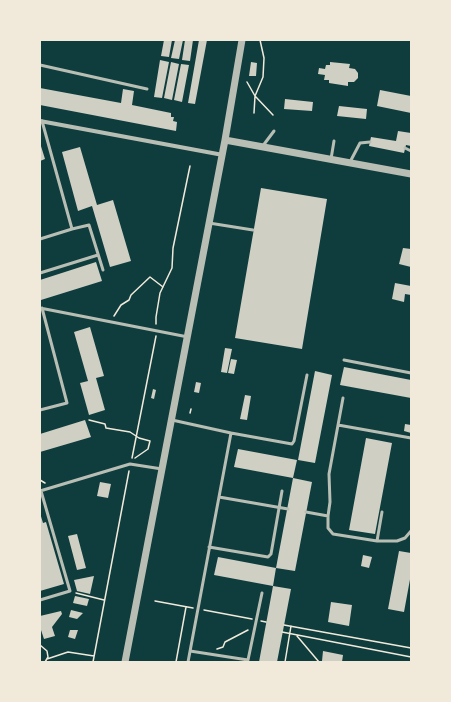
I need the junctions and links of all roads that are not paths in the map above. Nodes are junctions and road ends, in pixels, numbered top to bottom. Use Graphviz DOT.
graph roads {
  1 [pos="242,40"];
  2 [pos="40,65"];
  3 [pos="147,89"];
  4 [pos="41,121"];
  5 [pos="274,131"];
  6 [pos="225,140"];
  7 [pos="334,141"];
  8 [pos="370,142"];
  9 [pos="262,147"];
  10 [pos="405,148"];
  11 [pos="411,151"];
  12 [pos="222,155"];
  13 [pos="331,159"];
  14 [pos="349,163"];
  15 [pos="411,174"];
  16 [pos="209,224"];
  17 [pos="72,229"];
  18 [pos="253,230"];
  19 [pos="40,239"];
  20 [pos="98,255"];
  21 [pos="103,270"];
  22 [pos="40,273"];
  23 [pos="41,308"];
  24 [pos="188,337"];
  25 [pos="344,360"];
  26 [pos="411,372"];
  27 [pos="307,375"];
  28 [pos="343,398"];
  29 [pos="40,410"];
  30 [pos="172,420"];
  31 [pos="338,425"];
  32 [pos="231,433"];
  33 [pos="411,438"];
  34 [pos="162,469"];
  35 [pos="40,491"];
  36 [pos="282,492"];
  37 [pos="219,497"];
  38 [pos="279,507"];
  39 [pos="288,509"];
  40 [pos="306,512"];
  41 [pos="382,512"];
  42 [pos="328,516"];
  43 [pos="411,531"];
  44 [pos="377,540"];
  45 [pos="209,547"];
  46 [pos="262,593"];
  47 [pos="40,600"];
  48 [pos="190,651"];
  49 [pos="126,662"];
  50 [pos="188,662"];
  1 -- 6 [label="street"];
  2 -- 3 [label="lane"];
  4 -- 12 [label="street"];
  4 -- 17 [label="lane"];
  5 -- 9 [label="lane"];
  6 -- 9 [label="street"];
  6 -- 12 [label="street"];
  7 -- 13 [label="lane"];
  8 -- 14 [label="lane"];
  9 -- 13 [label="street"];
  10 -- 11 [label="lane"];
  12 -- 16 [label="street"];
  13 -- 14 [label="street"];
  14 -- 15 [label="street"];
  16 -- 18 [label="lane"];
  16 -- 24 [label="street"];
  17 -- 19 [label="lane"];
  17 -- 20 [label="lane"];
  20 -- 21 [label="lane"];
  20 -- 22 [label="lane"];
  23 -- 24 [label="lane"];
  23 -- 29 [label="lane"];
  24 -- 30 [label="street"];
  25 -- 26 [label="lane"];
  27 -- 32 [label="lane"];
  28 -- 31 [label="lane"];
  30 -- 32 [label="lane"];
  30 -- 34 [label="street"];
  31 -- 33 [label="lane"];
  31 -- 42 [label="lane"];
  32 -- 37 [label="lane"];
  34 -- 35 [label="lane"];
  34 -- 49 [label="street"];
  35 -- 47 [label="lane"];
  36 -- 38 [label="lane"];
  37 -- 38 [label="lane"];
  37 -- 45 [label="lane"];
  38 -- 39 [label="lane"];
  38 -- 45 [label="lane"];
  40 -- 42 [label="lane"];
  41 -- 44 [label="lane"];
  42 -- 44 [label="lane"];
  43 -- 44 [label="lane"];
  45 -- 48 [label="lane"];
  46 -- 48 [label="lane"];
  48 -- 50 [label="lane"];
}
